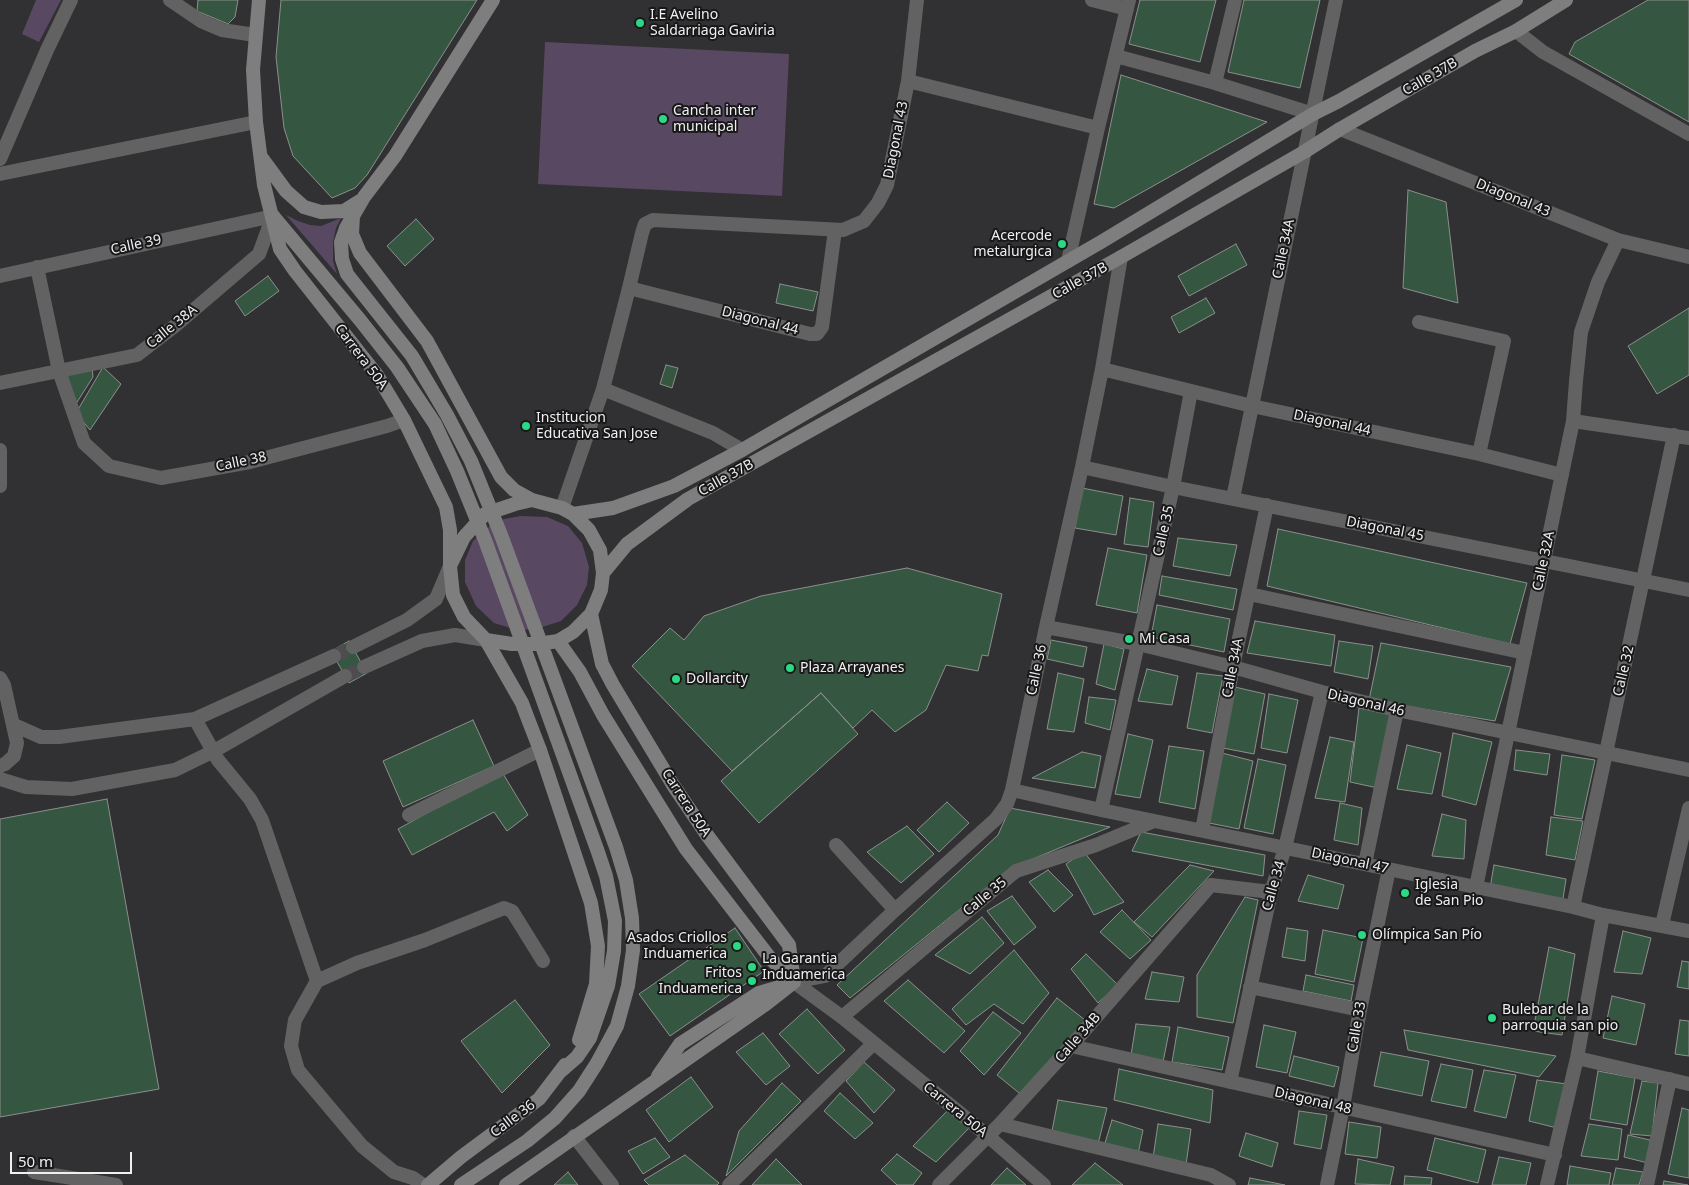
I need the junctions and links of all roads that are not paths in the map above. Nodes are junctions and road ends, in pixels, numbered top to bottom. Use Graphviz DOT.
graph roads {
  1 [pos="71,0"];
  2 [pos="170,0"];
  3 [pos="258,0"];
  4 [pos="493,0"];
  5 [pos="917,0"];
  6 [pos="1092,0"];
  7 [pos="1235,0"];
  8 [pos="1336,0"];
  9 [pos="1516,0"];
  10 [pos="1566,0"];
  11 [pos="1128,4"];
  12 [pos="1516,30"];
  13 [pos="255,35"];
  14 [pos="1116,56"];
  15 [pos="908,81"];
  16 [pos="1215,82"];
  17 [pos="1313,114"];
  18 [pos="256,122"];
  19 [pos="1098,128"];
  20 [pos="1340,129"];
  21 [pos="1689,134"];
  22 [pos="1304,152"];
  23 [pos="259,154"];
  24 [pos="0,160"];
  25 [pos="0,174"];
  26 [pos="364,197"];
  27 [pos="273,216"];
  28 [pos="352,216"];
  29 [pos="835,230"];
  30 [pos="1618,240"];
  31 [pos="1689,257"];
  32 [pos="1121,258"];
  33 [pos="1068,261"];
  34 [pos="37,267"];
  35 [pos="0,276"];
  36 [pos="629,288"];
  37 [pos="1419,322"];
  38 [pos="1102,369"];
  39 [pos="59,371"];
  40 [pos="0,383"];
  41 [pos="603,388"];
  42 [pos="1191,391"];
  43 [pos="1252,406"];
  44 [pos="404,420"];
  45 [pos="1573,421"];
  46 [pos="1674,435"];
  47 [pos="1689,438"];
  48 [pos="0,450"];
  49 [pos="742,450"];
  50 [pos="1479,454"];
  51 [pos="1082,467"];
  52 [pos="1562,475"];
  53 [pos="0,486"];
  54 [pos="1173,487"];
  55 [pos="1233,498"];
  56 [pos="532,500"];
  57 [pos="1267,505"];
  58 [pos="568,511"];
  59 [pos="1544,560"];
  60 [pos="450,566"];
  61 [pos="604,573"];
  62 [pos="1644,581"];
  63 [pos="1689,590"];
  64 [pos="1249,594"];
  65 [pos="591,614"];
  66 [pos="1046,626"];
  67 [pos="486,640"];
  68 [pos="558,640"];
  69 [pos="368,641"];
  70 [pos="1138,644"];
  71 [pos="353,647"];
  72 [pos="1525,653"];
  73 [pos="334,656"];
  74 [pos="1233,667"];
  75 [pos="345,676"];
  76 [pos="0,678"];
  77 [pos="1322,692"];
  78 [pos="1397,710"];
  79 [pos="195,719"];
  80 [pos="14,725"];
  81 [pos="1508,732"];
  82 [pos="540,750"];
  83 [pos="214,751"];
  84 [pos="1606,753"];
  85 [pos="0,766"];
  86 [pos="1689,770"];
  87 [pos="0,779"];
  88 [pos="1012,790"];
  89 [pos="1689,808"];
  90 [pos="1101,810"];
  91 [pos="409,815"];
  92 [pos="1154,821"];
  93 [pos="1202,830"];
  94 [pos="836,845"];
  95 [pos="1285,848"];
  96 [pos="1366,864"];
  97 [pos="1389,869"];
  98 [pos="1476,887"];
  99 [pos="1271,892"];
  100 [pos="1573,907"];
  101 [pos="895,910"];
  102 [pos="1603,915"];
  103 [pos="1662,925"];
  104 [pos="1689,930"];
  105 [pos="543,961"];
  106 [pos="317,981"];
  107 [pos="794,982"];
  108 [pos="1250,987"];
  109 [pos="1360,1010"];
  110 [pos="842,1017"];
  111 [pos="873,1044"];
  112 [pos="1071,1046"];
  113 [pos="1577,1058"];
  114 [pos="561,1071"];
  115 [pos="1670,1079"];
  116 [pos="1230,1082"];
  117 [pos="1689,1084"];
  118 [pos="1343,1108"];
  119 [pos="1000,1124"];
  120 [pos="574,1136"];
  121 [pos="988,1136"];
  122 [pos="1555,1155"];
  123 [pos="34,1172"];
  124 [pos="116,1185"];
  125 [pos="423,1185"];
  126 [pos="428,1185"];
  127 [pos="461,1185"];
  128 [pos="506,1185"];
  129 [pos="612,1185"];
  130 [pos="729,1185"];
  131 [pos="939,1185"];
  132 [pos="1044,1185"];
  133 [pos="1229,1185"];
  134 [pos="1327,1185"];
  135 [pos="1547,1185"];
  136 [pos="1647,1185"];
  1 -- 24 [label="street"];
  2 -- 13 [label="street"];
  3 -- 13 [label="main road, Carrera 50A"];
  4 -- 26 [label="main road"];
  5 -- 15 [label="street"];
  6 -- 11 [label="street"];
  7 -- 16 [label="street"];
  8 -- 17 [label="street, Calle 34A"];
  9 -- 17 [label="main road, Calle 37B"];
  10 -- 12 [label="main road, Calle 37B"];
  11 -- 14 [label="street"];
  12 -- 20 [label="main road, Calle 37B"];
  12 -- 21 [label="street"];
  13 -- 18 [label="main road, Carrera 50A"];
  14 -- 16 [label="street"];
  14 -- 19 [label="street"];
  15 -- 19 [label="street, Diagonal 43"];
  15 -- 29 [label="street, Diagonal 43"];
  16 -- 17 [label="street"];
  17 -- 22 [label="street, Calle 34A"];
  17 -- 33 [label="main road, Calle 37B"];
  18 -- 23 [label="main road, Carrera 50A"];
  18 -- 25 [label="street"];
  19 -- 33 [label="street"];
  20 -- 22 [label="main road, Calle 37B"];
  20 -- 30 [label="street, Diagonal 43"];
  22 -- 32 [label="main road, Calle 37B"];
  22 -- 43 [label="street, Calle 34A"];
  23 -- 26 [label="main road"];
  23 -- 27 [label="main road, Carrera 50A"];
  26 -- 28 [label="main road"];
  27 -- 34 [label="street, Calle 39"];
  27 -- 39 [label="street, Calle 38A"];
  27 -- 44 [label="main road, Carrera 50A"];
  27 -- 114 [label="main road"];
  28 -- 56 [label="main road"];
  28 -- 127 [label="main road"];
  29 -- 36 [label="street, Diagonal 43"];
  29 -- 36 [label="street, Diagonal 44"];
  30 -- 31 [label="street, Diagonal 43"];
  30 -- 45 [label="street, Calle 32A"];
  32 -- 38 [label="street, Calle 36"];
  32 -- 61 [label="main road, Calle 37B"];
  33 -- 49 [label="main road, Calle 37B"];
  34 -- 35 [label="street, Calle 39"];
  34 -- 39 [label="street"];
  36 -- 41 [label="street"];
  37 -- 50 [label="street"];
  38 -- 42 [label="street, Diagonal 44"];
  38 -- 51 [label="street, Calle 36"];
  39 -- 40 [label="street, Calle 38A"];
  39 -- 44 [label="street, Calle 38"];
  41 -- 49 [label="street"];
  41 -- 58 [label="street"];
  42 -- 43 [label="street, Diagonal 44"];
  42 -- 54 [label="street, Calle 35"];
  43 -- 50 [label="street, Diagonal 44"];
  43 -- 55 [label="street, Calle 34A"];
  44 -- 60 [label="main road, Carrera 50A"];
  45 -- 46 [label="street"];
  45 -- 52 [label="street, Calle 32A"];
  46 -- 47 [label="street"];
  46 -- 62 [label="street, Calle 32"];
  48 -- 53 [label="street"];
  49 -- 58 [label="main road, Calle 37B"];
  50 -- 52 [label="street, Diagonal 44"];
  51 -- 54 [label="street, Diagonal 45"];
  51 -- 66 [label="street, Calle 36"];
  52 -- 59 [label="street, Calle 32A"];
  54 -- 55 [label="street, Diagonal 45"];
  54 -- 70 [label="street, Calle 35"];
  55 -- 57 [label="street, Diagonal 45"];
  56 -- 58 [label="main road"];
  56 -- 60 [label="main road"];
  57 -- 59 [label="street, Diagonal 45"];
  57 -- 64 [label="street, Calle 34A"];
  58 -- 61 [label="main road"];
  59 -- 62 [label="street, Diagonal 45"];
  59 -- 72 [label="street, Calle 32A"];
  60 -- 67 [label="main road"];
  60 -- 69 [label="street"];
  61 -- 65 [label="main road"];
  62 -- 63 [label="street, Diagonal 45"];
  62 -- 84 [label="street, Calle 32"];
  64 -- 72 [label="street"];
  64 -- 74 [label="street, Calle 34A"];
  65 -- 68 [label="main road"];
  65 -- 107 [label="main road, Carrera 50A"];
  66 -- 70 [label="street, Diagonal 46"];
  66 -- 88 [label="street, Calle 36"];
  67 -- 68 [label="main road"];
  67 -- 69 [label="street"];
  67 -- 82 [label="main road"];
  68 -- 107 [label="main road, Carrera 50A"];
  69 -- 71 [label="street"];
  70 -- 74 [label="street, Diagonal 46"];
  70 -- 90 [label="street, Calle 35"];
  72 -- 81 [label="street, Calle 32A"];
  73 -- 79 [label="street"];
  74 -- 77 [label="street, Diagonal 46"];
  74 -- 93 [label="street, Calle 34A"];
  75 -- 83 [label="street"];
  76 -- 80 [label="street"];
  77 -- 78 [label="street, Diagonal 46"];
  77 -- 95 [label="street, Calle 34"];
  78 -- 81 [label="street, Diagonal 46"];
  78 -- 96 [label="street"];
  79 -- 80 [label="street"];
  79 -- 83 [label="street"];
  80 -- 85 [label="street"];
  81 -- 84 [label="street, Diagonal 46"];
  81 -- 98 [label="street, Calle 32A"];
  82 -- 91 [label="street"];
  82 -- 114 [label="main road, Calle 36"];
  83 -- 87 [label="street"];
  83 -- 106 [label="street"];
  84 -- 86 [label="street, Diagonal 46"];
  84 -- 100 [label="street, Calle 32"];
  88 -- 90 [label="street, Diagonal 47"];
  88 -- 101 [label="street, Calle 36"];
  89 -- 103 [label="street"];
  90 -- 92 [label="street, Diagonal 47"];
  92 -- 93 [label="street, Diagonal 47"];
  92 -- 110 [label="street, Calle 35"];
  93 -- 95 [label="street, Diagonal 47"];
  94 -- 101 [label="street"];
  95 -- 96 [label="street, Diagonal 47"];
  95 -- 99 [label="street, Calle 34"];
  96 -- 97 [label="street, Diagonal 47"];
  97 -- 98 [label="street, Diagonal 47"];
  97 -- 109 [label="street, Calle 33"];
  98 -- 100 [label="street, Diagonal 47"];
  99 -- 108 [label="street, Calle 34"];
  99 -- 112 [label="street, Calle 34B"];
  100 -- 102 [label="street, Diagonal 47"];
  101 -- 107 [label="street, Calle 36"];
  102 -- 103 [label="street, Diagonal 47"];
  102 -- 113 [label="street"];
  103 -- 104 [label="street, Diagonal 47"];
  105 -- 106 [label="street"];
  106 -- 125 [label="street"];
  107 -- 110 [label="street, Carrera 50A"];
  107 -- 120 [label="main road, Calle 36"];
  108 -- 109 [label="street"];
  108 -- 116 [label="street, Calle 34"];
  109 -- 118 [label="street, Calle 33"];
  110 -- 111 [label="street, Carrera 50A"];
  111 -- 121 [label="street, Carrera 50A"];
  111 -- 130 [label="street"];
  112 -- 116 [label="street, Diagonal 48"];
  112 -- 119 [label="street, Calle 34B"];
  113 -- 115 [label="street"];
  113 -- 122 [label="street"];
  114 -- 126 [label="main road, Calle 36"];
  115 -- 117 [label="street"];
  115 -- 136 [label="street"];
  116 -- 118 [label="street, Diagonal 48"];
  118 -- 122 [label="street, Diagonal 48"];
  118 -- 134 [label="street, Calle 33"];
  119 -- 121 [label="street, Calle 34B"];
  119 -- 133 [label="street"];
  120 -- 128 [label="main road, Calle 36"];
  120 -- 129 [label="street"];
  121 -- 131 [label="street, Calle 34B"];
  121 -- 132 [label="street, Carrera 50A"];
  122 -- 135 [label="street"];
  123 -- 124 [label="street"];
}
